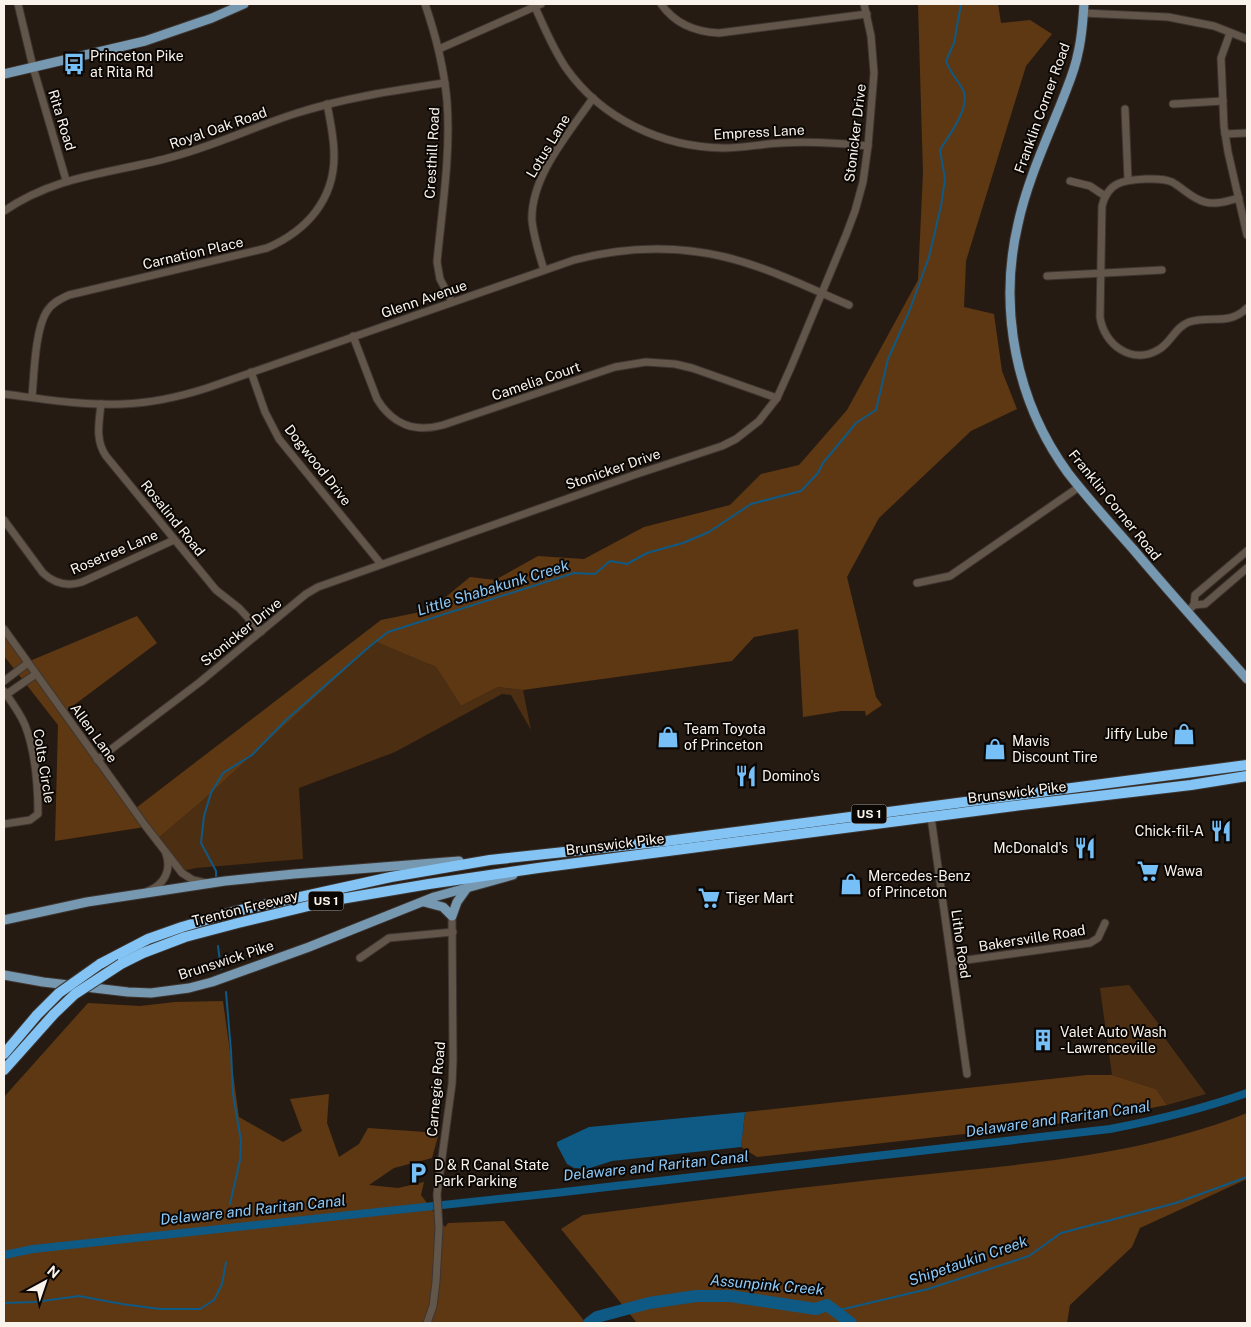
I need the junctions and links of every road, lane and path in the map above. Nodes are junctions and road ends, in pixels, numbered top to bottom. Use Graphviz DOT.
graph roads {
  1 [pos="18,4"];
  2 [pos="244,4"];
  3 [pos="425,4"];
  4 [pos="661,4"];
  5 [pos="864,4"];
  6 [pos="538,5"];
  7 [pos="1084,8"];
  8 [pos="867,14"];
  9 [pos="1230,33"];
  10 [pos="1247,39"];
  11 [pos="439,48"];
  12 [pos="33,67"];
  13 [pos="4,74"];
  14 [pos="445,82"];
  15 [pos="593,98"];
  16 [pos="1223,101"];
  17 [pos="327,104"];
  18 [pos="1173,104"];
  19 [pos="1125,109"];
  20 [pos="1247,133"];
  21 [pos="1225,134"];
  22 [pos="868,146"];
  23 [pos="66,180"];
  24 [pos="1128,180"];
  25 [pos="1070,181"];
  26 [pos="1105,196"];
  27 [pos="1239,198"];
  28 [pos="4,210"];
  29 [pos="1246,226"];
  30 [pos="1247,235"];
  31 [pos="544,270"];
  32 [pos="1162,270"];
  33 [pos="1101,273"];
  34 [pos="1047,276"];
  35 [pos="822,294"];
  36 [pos="452,302"];
  37 [pos="849,305"];
  38 [pos="1246,311"];
  39 [pos="353,336"];
  40 [pos="252,372"];
  41 [pos="4,394"];
  42 [pos="32,397"];
  43 [pos="777,398"];
  44 [pos="101,404"];
  45 [pos="1079,487"];
  46 [pos="4,520"];
  47 [pos="174,540"];
  48 [pos="1247,551"];
  49 [pos="1236,560"];
  50 [pos="381,564"];
  51 [pos="1246,569"];
  52 [pos="1214,579"];
  53 [pos="917,583"];
  54 [pos="1223,589"];
  55 [pos="1194,605"];
  56 [pos="1187,612"];
  57 [pos="4,629"];
  58 [pos="261,632"];
  59 [pos="28,663"];
  60 [pos="36,674"];
  61 [pos="1247,679"];
  62 [pos="4,681"];
  63 [pos="5,694"];
  64 [pos="97,760"];
  65 [pos="1247,765"];
  66 [pos="1247,776"];
  67 [pos="931,817"];
  68 [pos="4,824"];
  69 [pos="165,851"];
  70 [pos="490,860"];
  71 [pos="538,868"];
  72 [pos="208,883"];
  73 [pos="467,888"];
  74 [pos="148,892"];
  75 [pos="423,902"];
  76 [pos="452,916"];
  77 [pos="4,920"];
  78 [pos="1105,923"];
  79 [pos="453,932"];
  80 [pos="360,958"];
  81 [pos="952,962"];
  82 [pos="4,975"];
  83 [pos="4,1054"];
  84 [pos="4,1070"];
  85 [pos="967,1074"];
  86 [pos="427,1323"];
  1 -- 12 [label="street, Rita Road"];
  2 -- 12 [label="main road"];
  3 -- 11 [label="street, Cresthill Road"];
  4 -- 8 [label="street"];
  5 -- 8 [label="street, Stonicker Drive"];
  6 -- 11 [label="street"];
  6 -- 15 [label="street, Empress Lane"];
  7 -- 9 [label="street"];
  7 -- 45 [label="main road, Franklin Corner Road"];
  8 -- 22 [label="street, Stonicker Drive"];
  9 -- 10 [label="street"];
  9 -- 16 [label="street"];
  11 -- 14 [label="street, Cresthill Road"];
  12 -- 13 [label="main road"];
  12 -- 23 [label="street, Rita Road"];
  14 -- 17 [label="street, Royal Oak Road"];
  14 -- 36 [label="street, Cresthill Road"];
  15 -- 22 [label="street, Empress Lane"];
  15 -- 31 [label="street, Lotus Lane"];
  16 -- 18 [label="street"];
  16 -- 21 [label="street"];
  17 -- 23 [label="street, Royal Oak Road"];
  17 -- 42 [label="street, Carnation Place"];
  19 -- 24 [label="street"];
  20 -- 21 [label="street"];
  21 -- 27 [label="street"];
  22 -- 35 [label="street, Stonicker Drive"];
  23 -- 28 [label="street, Royal Oak Road"];
  24 -- 26 [label="street"];
  24 -- 27 [label="street"];
  25 -- 26 [label="street"];
  26 -- 33 [label="street"];
  27 -- 29 [label="street"];
  29 -- 30 [label="street"];
  31 -- 35 [label="street, Glenn Avenue"];
  31 -- 36 [label="street, Glenn Avenue"];
  32 -- 33 [label="street"];
  33 -- 34 [label="street"];
  33 -- 38 [label="street"];
  35 -- 37 [label="street, Glenn Avenue"];
  35 -- 43 [label="street, Stonicker Drive"];
  36 -- 39 [label="street, Glenn Avenue"];
  39 -- 40 [label="street, Glenn Avenue"];
  39 -- 43 [label="street, Camelia Court"];
  40 -- 44 [label="street, Glenn Avenue"];
  40 -- 50 [label="street, Dogwood Drive"];
  41 -- 42 [label="street, Glenn Avenue"];
  42 -- 44 [label="street, Glenn Avenue"];
  43 -- 50 [label="street, Stonicker Drive"];
  44 -- 47 [label="street, Rosalind Road"];
  45 -- 53 [label="street"];
  45 -- 56 [label="main road, Franklin Corner Road"];
  46 -- 47 [label="street, Rosetree Lane"];
  47 -- 58 [label="street, Rosalind Road"];
  48 -- 49 [label="street"];
  49 -- 51 [label="street"];
  49 -- 52 [label="street"];
  50 -- 58 [label="street, Stonicker Drive"];
  51 -- 54 [label="street"];
  52 -- 54 [label="street"];
  52 -- 55 [label="street"];
  54 -- 55 [label="street"];
  55 -- 56 [label="street"];
  56 -- 61 [label="main road, Franklin Corner Road"];
  57 -- 59 [label="street, Allen Lane"];
  58 -- 64 [label="street, Stonicker Drive"];
  59 -- 60 [label="street, Allen Lane"];
  59 -- 62 [label="street"];
  60 -- 63 [label="street"];
  60 -- 64 [label="street, Allen Lane"];
  63 -- 68 [label="street, Colts Circle"];
  64 -- 69 [label="street, Allen Lane"];
  65 -- 70 [label="highway, Brunswick Pike / US 1"];
  66 -- 67 [label="highway, Brunswick Pike / US 1"];
  67 -- 71 [label="highway, Brunswick Pike / US 1"];
  67 -- 81 [label="street, Litho Road"];
  69 -- 72 [label="street, Allen Lane"];
  69 -- 74 [label="street"];
  70 -- 72 [label="main road, Brunswick Pike"];
  70 -- 83 [label="highway, Trenton Freeway / US 1, bridge"];
  71 -- 73 [label="main road, Brunswick Pike"];
  71 -- 84 [label="highway, Trenton Freeway / US 1, bridge"];
  72 -- 74 [label="main road, Brunswick Pike"];
  73 -- 75 [label="main road, Brunswick Pike"];
  73 -- 76 [label="main road"];
  74 -- 77 [label="main road, Brunswick Pike"];
  75 -- 76 [label="main road"];
  75 -- 82 [label="main road, Brunswick Pike"];
  76 -- 79 [label="street, Carnegie Road"];
  78 -- 81 [label="street, Bakersville Road"];
  79 -- 80 [label="street"];
  79 -- 86 [label="street, Carnegie Road"];
  81 -- 85 [label="street, Litho Road"];
}
